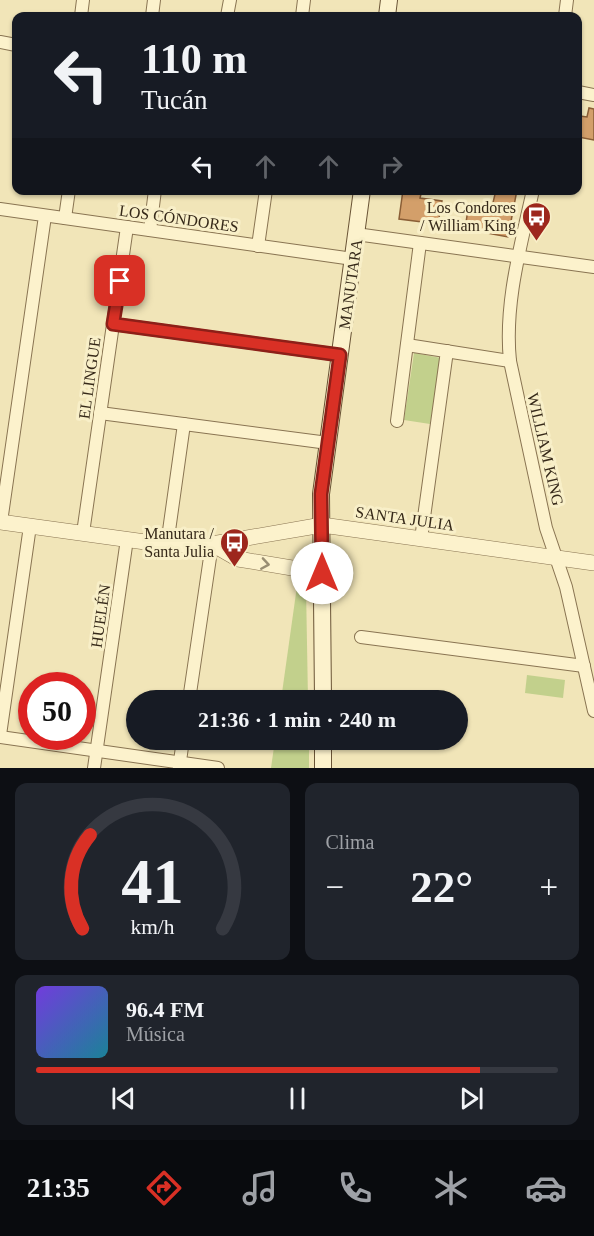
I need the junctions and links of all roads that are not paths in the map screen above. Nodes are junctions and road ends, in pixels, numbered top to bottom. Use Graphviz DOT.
graph roads {
  1 [pos="68,195"];
  2 [pos="154,195"];
  3 [pos="265,195"];
  4 [pos="362,195"];
  5 [pos="532,195"];
  6 [pos="0,209"];
  7 [pos="45,216"];
  8 [pos="65,218"];
  9 [pos="127,227"];
  10 [pos="150,230"];
  11 [pos="356,234"];
  12 [pos="420,243"];
  13 [pos="258,246"];
  14 [pos="519,256"];
  15 [pos="353,259"];
  16 [pos="594,267"];
  17 [pos="113,324"];
  18 [pos="407,345"];
  19 [pos="447,351"];
  20 [pos="340,355"];
  21 [pos="510,361"];
  22 [pos="100,412"];
  23 [pos="397,421"];
  24 [pos="184,424"];
  25 [pos="328,443"];
  26 [pos="1,522"];
  27 [pos="322,525"];
  28 [pos="30,526"];
  29 [pos="83,533"];
  30 [pos="128,539"];
  31 [pos="421,539"];
  32 [pos="212,544"];
  33 [pos="167,545"];
  34 [pos="556,557"];
  35 [pos="594,563"];
  36 [pos="322,573"];
  37 [pos="0,636"];
  38 [pos="361,637"];
  39 [pos="14,638"];
  40 [pos="584,666"];
  41 [pos="190,690"];
  42 [pos="323,690"];
  43 [pos="594,711"];
  44 [pos="0,736"];
  45 [pos="97,750"];
  46 [pos="182,750"];
  47 [pos="323,750"];
  48 [pos="180,765"];
  49 [pos="94,768"];
  50 [pos="218,768"];
  51 [pos="323,768"];
  1 -- 8 [label="street"];
  2 -- 10 [label="street"];
  3 -- 13 [label="street"];
  4 -- 11 [label="main road, MANUTARA"];
  5 -- 14 [label="street, WILLIAM KING"];
  6 -- 7 [label="street, LOS CÓNDORES"];
  7 -- 8 [label="street, LOS CÓNDORES"];
  7 -- 26 [label="street"];
  8 -- 9 [label="street, LOS CÓNDORES"];
  9 -- 10 [label="street, LOS CÓNDORES"];
  9 -- 17 [label="street, EL LINGUE"];
  10 -- 13 [label="street, LOS CÓNDORES"];
  11 -- 12 [label="street"];
  11 -- 15 [label="main road, MANUTARA"];
  12 -- 14 [label="street"];
  12 -- 18 [label="street"];
  13 -- 15 [label="street, LOS CÓNDORES"];
  14 -- 16 [label="street"];
  14 -- 21 [label="street, WILLIAM KING"];
  15 -- 20 [label="main road, MANUTARA"];
  17 -- 20 [label="street"];
  17 -- 22 [label="street, EL LINGUE"];
  18 -- 19 [label="street"];
  18 -- 23 [label="street"];
  19 -- 21 [label="street"];
  19 -- 31 [label="street"];
  20 -- 25 [label="main road, MANUTARA"];
  21 -- 34 [label="street, WILLIAM KING"];
  22 -- 24 [label="street"];
  22 -- 29 [label="street, EL LINGUE"];
  24 -- 25 [label="street"];
  24 -- 33 [label="street"];
  25 -- 27 [label="main road, MANUTARA"];
  26 -- 28 [label="street, SANTA JULIA"];
  27 -- 31 [label="street, SANTA JULIA"];
  27 -- 32 [label="street, SANTA JULIA"];
  27 -- 36 [label="main road, MANUTARA"];
  28 -- 29 [label="street, SANTA JULIA"];
  28 -- 39 [label="street"];
  29 -- 30 [label="street, SANTA JULIA"];
  30 -- 33 [label="street, SANTA JULIA"];
  30 -- 45 [label="street, HUELÉN"];
  31 -- 34 [label="street, SANTA JULIA"];
  32 -- 33 [label="street, SANTA JULIA"];
  32 -- 36 [label="street, one-way"];
  32 -- 41 [label="street"];
  34 -- 35 [label="street, SANTA JULIA"];
  34 -- 40 [label="street, WILLIAM KING"];
  36 -- 42 [label="main road, MANUTARA"];
  37 -- 39 [label="street"];
  38 -- 40 [label="street"];
  39 -- 44 [label="street"];
  40 -- 43 [label="street, WILLIAM KING"];
  44 -- 45 [label="street"];
  45 -- 48 [label="street"];
  45 -- 49 [label="street, HUELÉN"];
  46 -- 48 [label="street"];
  47 -- 51 [label="main road"];
  48 -- 50 [label="street"];
}
